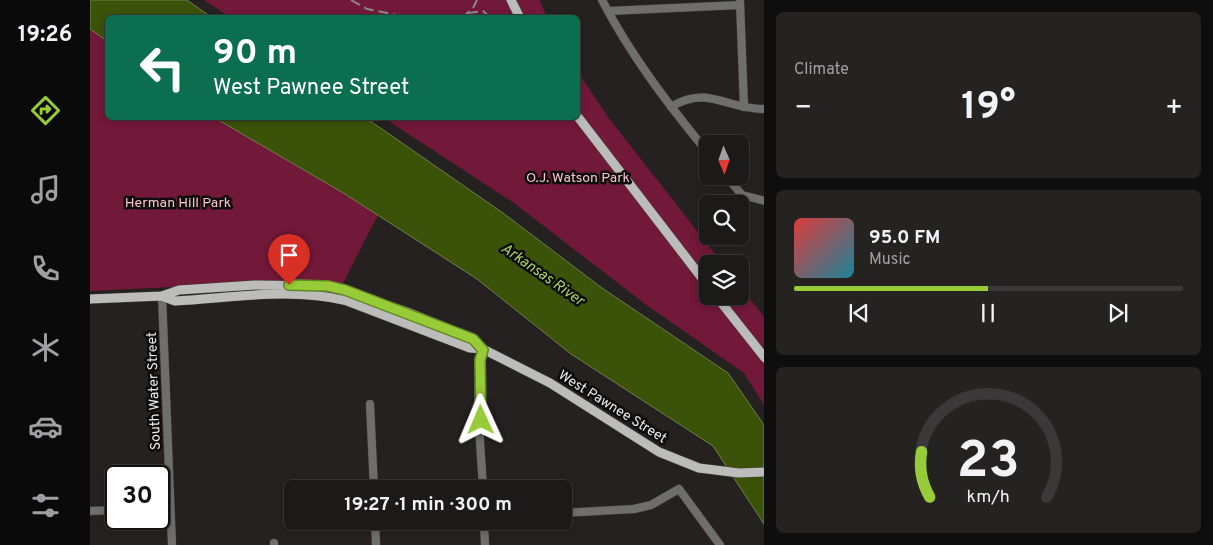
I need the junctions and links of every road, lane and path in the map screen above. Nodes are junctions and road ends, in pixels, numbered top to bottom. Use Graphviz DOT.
graph roads {
  1 [pos="511,0"];
  2 [pos="602,0"];
  3 [pos="740,2"];
  4 [pos="608,11"];
  5 [pos="518,15"];
  6 [pos="671,107"];
  7 [pos="744,107"];
  8 [pos="764,108"];
  9 [pos="580,120"];
  10 [pos="699,142"];
  11 [pos="733,185"];
  12 [pos="764,201"];
  13 [pos="699,274"];
  14 [pos="162,296"];
  15 [pos="90,299"];
  16 [pos="723,305"];
  17 [pos="483,350"];
  18 [pos="764,358"];
  19 [pos="370,404"];
  20 [pos="168,465"];
  21 [pos="764,472"];
  22 [pos="374,480"];
  23 [pos="483,480"];
  24 [pos="170,507"];
  25 [pos="105,510"];
  26 [pos="90,511"];
  27 [pos="572,512"];
  28 [pos="375,530"];
  29 [pos="484,530"];
  30 [pos="172,545"];
  31 [pos="376,545"];
  32 [pos="484,545"];
  33 [pos="720,545"];
  1 -- 5 [label="main road"];
  2 -- 4 [label="street"];
  3 -- 4 [label="street"];
  3 -- 7 [label="street"];
  4 -- 6 [label="street"];
  6 -- 7 [label="street"];
  6 -- 10 [label="street"];
  7 -- 8 [label="street"];
  9 -- 13 [label="main road"];
  11 -- 12 [label="street"];
  14 -- 15 [label="main road, West Pawnee Street"];
  14 -- 17 [label="main road, West Pawnee Street"];
  14 -- 20 [label="street, South Water Street"];
  16 -- 18 [label="main road"];
  17 -- 21 [label="main road, West Pawnee Street"];
  17 -- 23 [label="street"];
  19 -- 22 [label="street"];
  24 -- 30 [label="street, South Water Street"];
  25 -- 26 [label="street"];
  27 -- 33 [label="street"];
  28 -- 31 [label="street"];
  29 -- 32 [label="street"];
}
